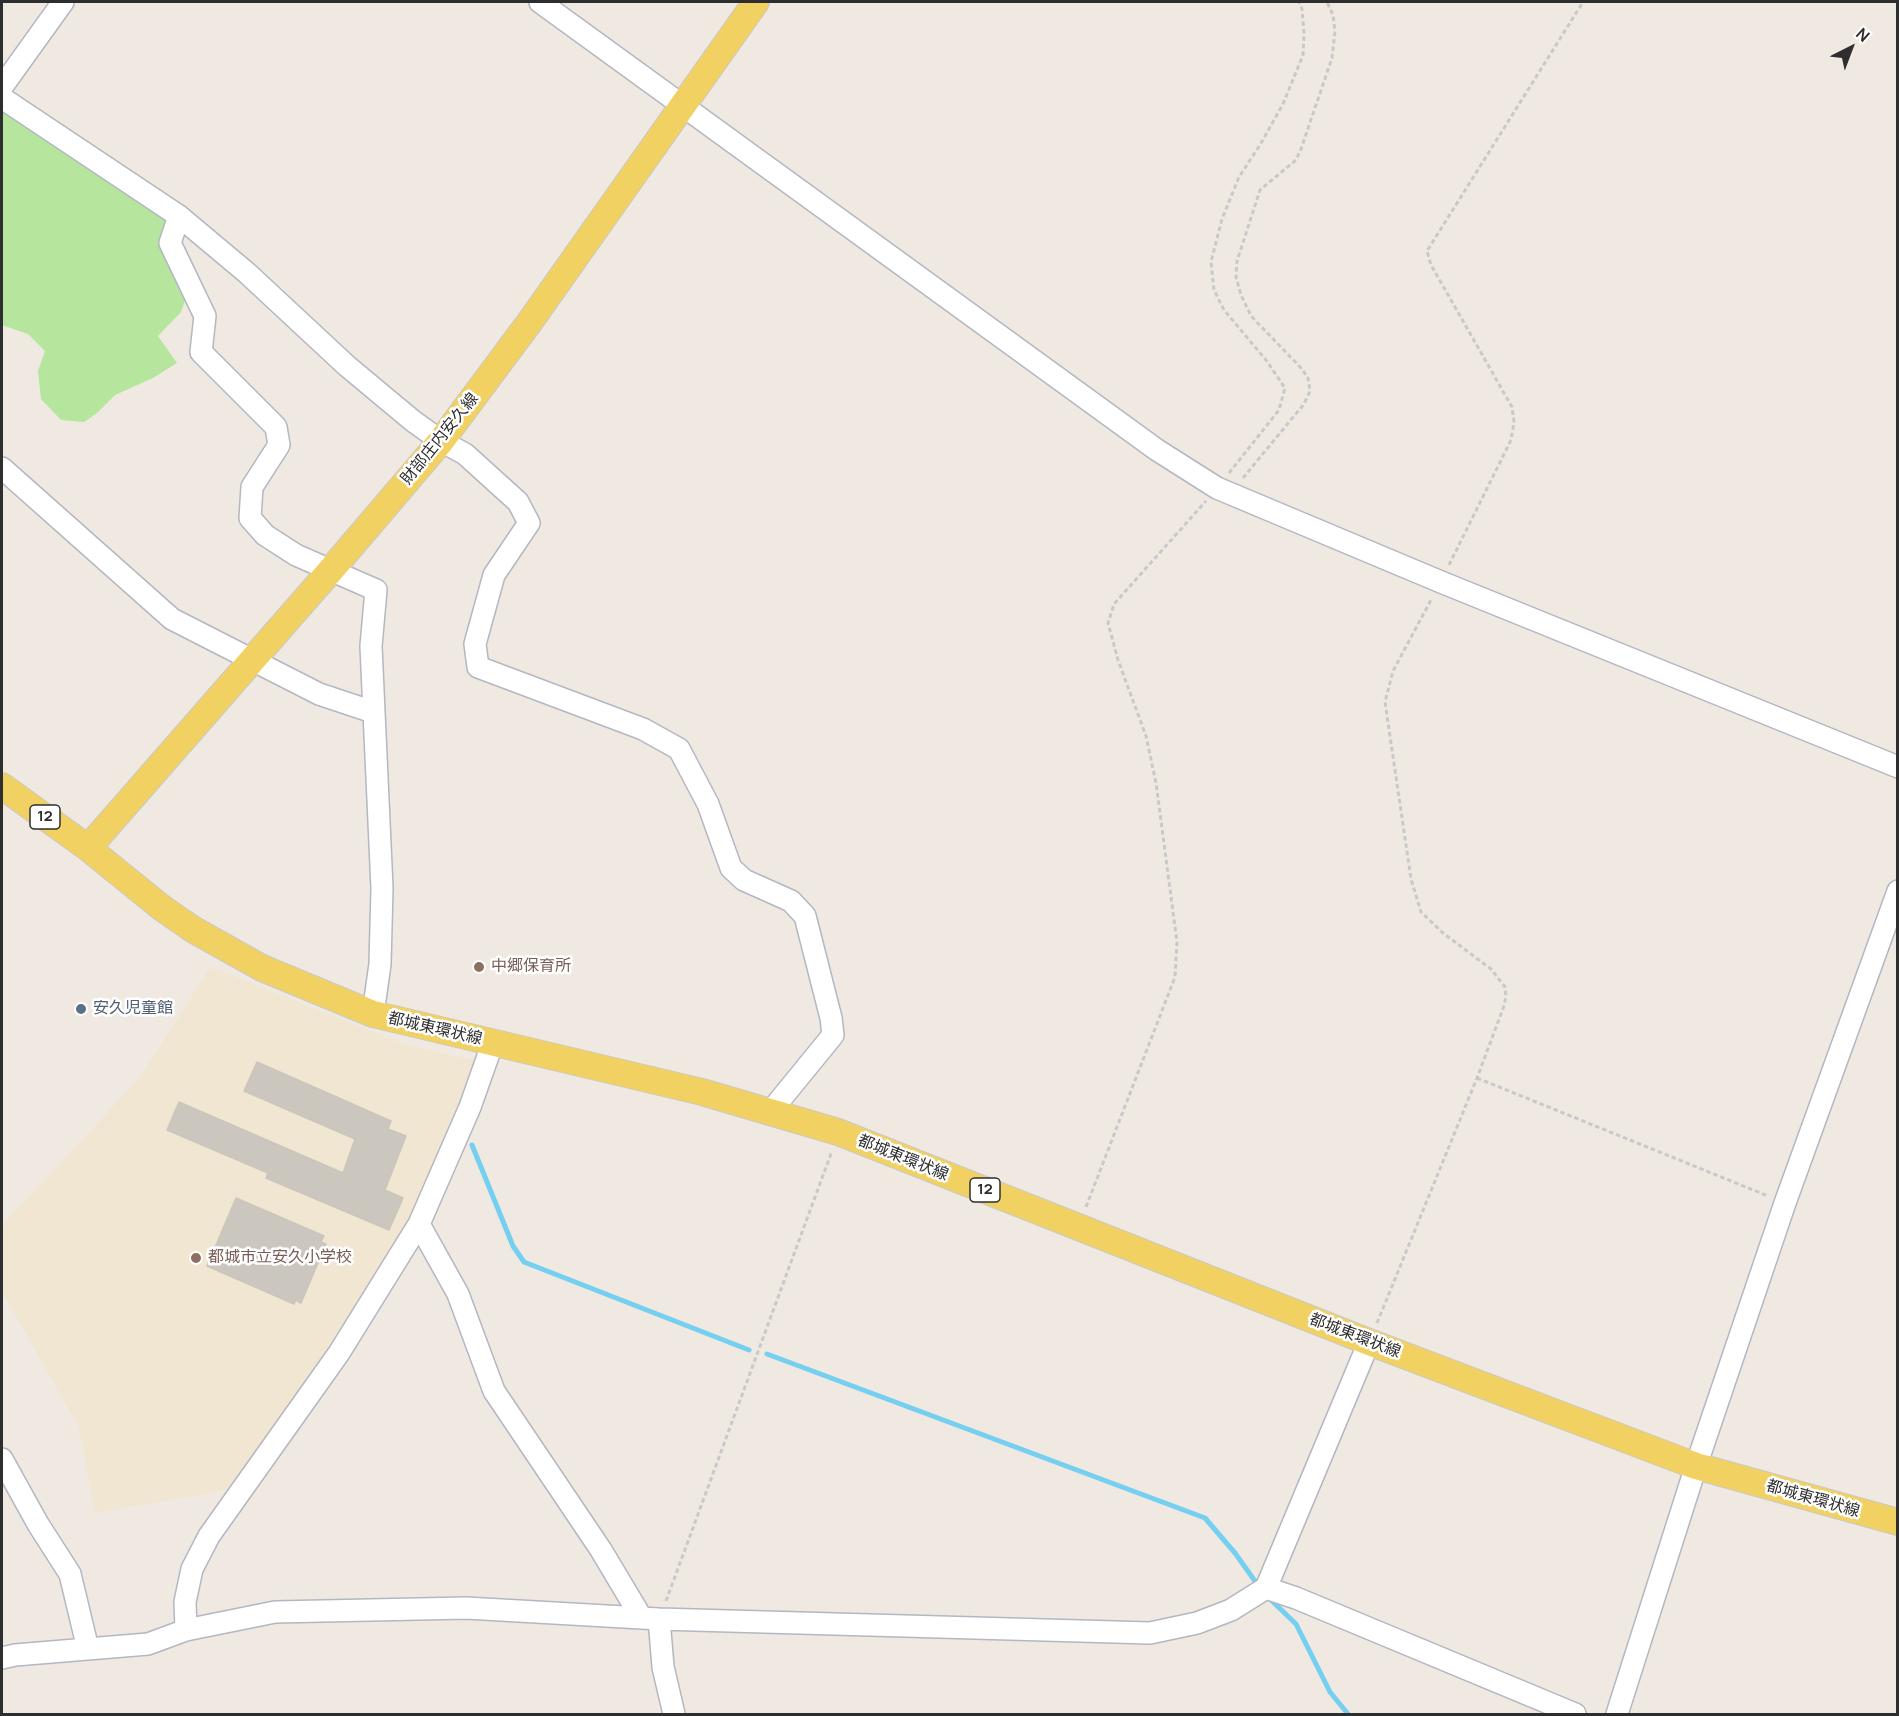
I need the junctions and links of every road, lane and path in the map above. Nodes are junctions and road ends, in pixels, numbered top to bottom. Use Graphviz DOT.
graph roads {
  1 [pos="63,2"];
  2 [pos="540,2"];
  3 [pos="756,2"];
  4 [pos="1299,2"];
  5 [pos="1327,2"];
  6 [pos="1583,2"];
  7 [pos="2,87"];
  8 [pos="2,98"];
  9 [pos="684,105"];
  10 [pos="179,216"];
  11 [pos="441,441"];
  12 [pos="2,468"];
  13 [pos="1223,491"];
  14 [pos="331,570"];
  15 [pos="1441,582"];
  16 [pos="252,659"];
  17 [pos="373,712"];
  18 [pos="1898,766"];
  19 [pos="2,786"];
  20 [pos="88,848"];
  21 [pos="1898,891"];
  22 [pos="373,1014"];
  23 [pos="493,1042"];
  24 [pos="1477,1078"];
  25 [pos="771,1112"];
  26 [pos="838,1132"];
  27 [pos="1785,1203"];
  28 [pos="419,1224"];
  29 [pos="1078,1227"];
  30 [pos="1369,1342"];
  31 [pos="2,1459"];
  32 [pos="1696,1466"];
  33 [pos="1898,1522"];
  34 [pos="1266,1588"];
  35 [pos="650,1618"];
  36 [pos="186,1630"];
  37 [pos="88,1649"];
  38 [pos="2,1658"];
  39 [pos="674,1714"];
  40 [pos="1575,1714"];
  41 [pos="1617,1714"];
  1 -- 7 [label="street"];
  2 -- 9 [label="street"];
  3 -- 9 [label="main road, 財部庄内安久線"];
  4 -- 13 [label="path"];
  5 -- 13 [label="path"];
  6 -- 15 [label="path"];
  8 -- 10 [label="street"];
  9 -- 11 [label="main road, 財部庄内安久線"];
  9 -- 13 [label="street"];
  10 -- 11 [label="street"];
  10 -- 14 [label="street"];
  11 -- 14 [label="main road, 財部庄内安久線"];
  11 -- 25 [label="street"];
  12 -- 16 [label="street"];
  13 -- 15 [label="street"];
  13 -- 29 [label="path"];
  14 -- 16 [label="main road, 財部庄内安久線"];
  14 -- 17 [label="street"];
  15 -- 18 [label="street"];
  15 -- 24 [label="path"];
  16 -- 17 [label="street"];
  16 -- 20 [label="main road, 財部庄内安久線"];
  17 -- 22 [label="street"];
  19 -- 20 [label="main road, 都城東環状線 / 12"];
  20 -- 22 [label="main road, 都城東環状線 / 12"];
  21 -- 27 [label="street"];
  22 -- 23 [label="main road, 都城東環状線 / 12"];
  23 -- 25 [label="main road, 都城東環状線 / 12"];
  23 -- 28 [label="street"];
  24 -- 27 [label="path"];
  24 -- 30 [label="path"];
  25 -- 26 [label="main road, 都城東環状線 / 12"];
  26 -- 29 [label="main road, 都城東環状線 / 12"];
  26 -- 35 [label="path"];
  27 -- 32 [label="street"];
  28 -- 35 [label="street"];
  28 -- 36 [label="street"];
  29 -- 30 [label="main road, 都城東環状線 / 12"];
  30 -- 32 [label="main road, 都城東環状線 / 12"];
  30 -- 34 [label="street"];
  31 -- 37 [label="street"];
  32 -- 33 [label="main road, 都城東環状線 / 12"];
  32 -- 41 [label="street"];
  34 -- 35 [label="street"];
  34 -- 40 [label="street"];
  35 -- 36 [label="street"];
  35 -- 39 [label="street"];
  36 -- 37 [label="street"];
  37 -- 38 [label="street"];
}
